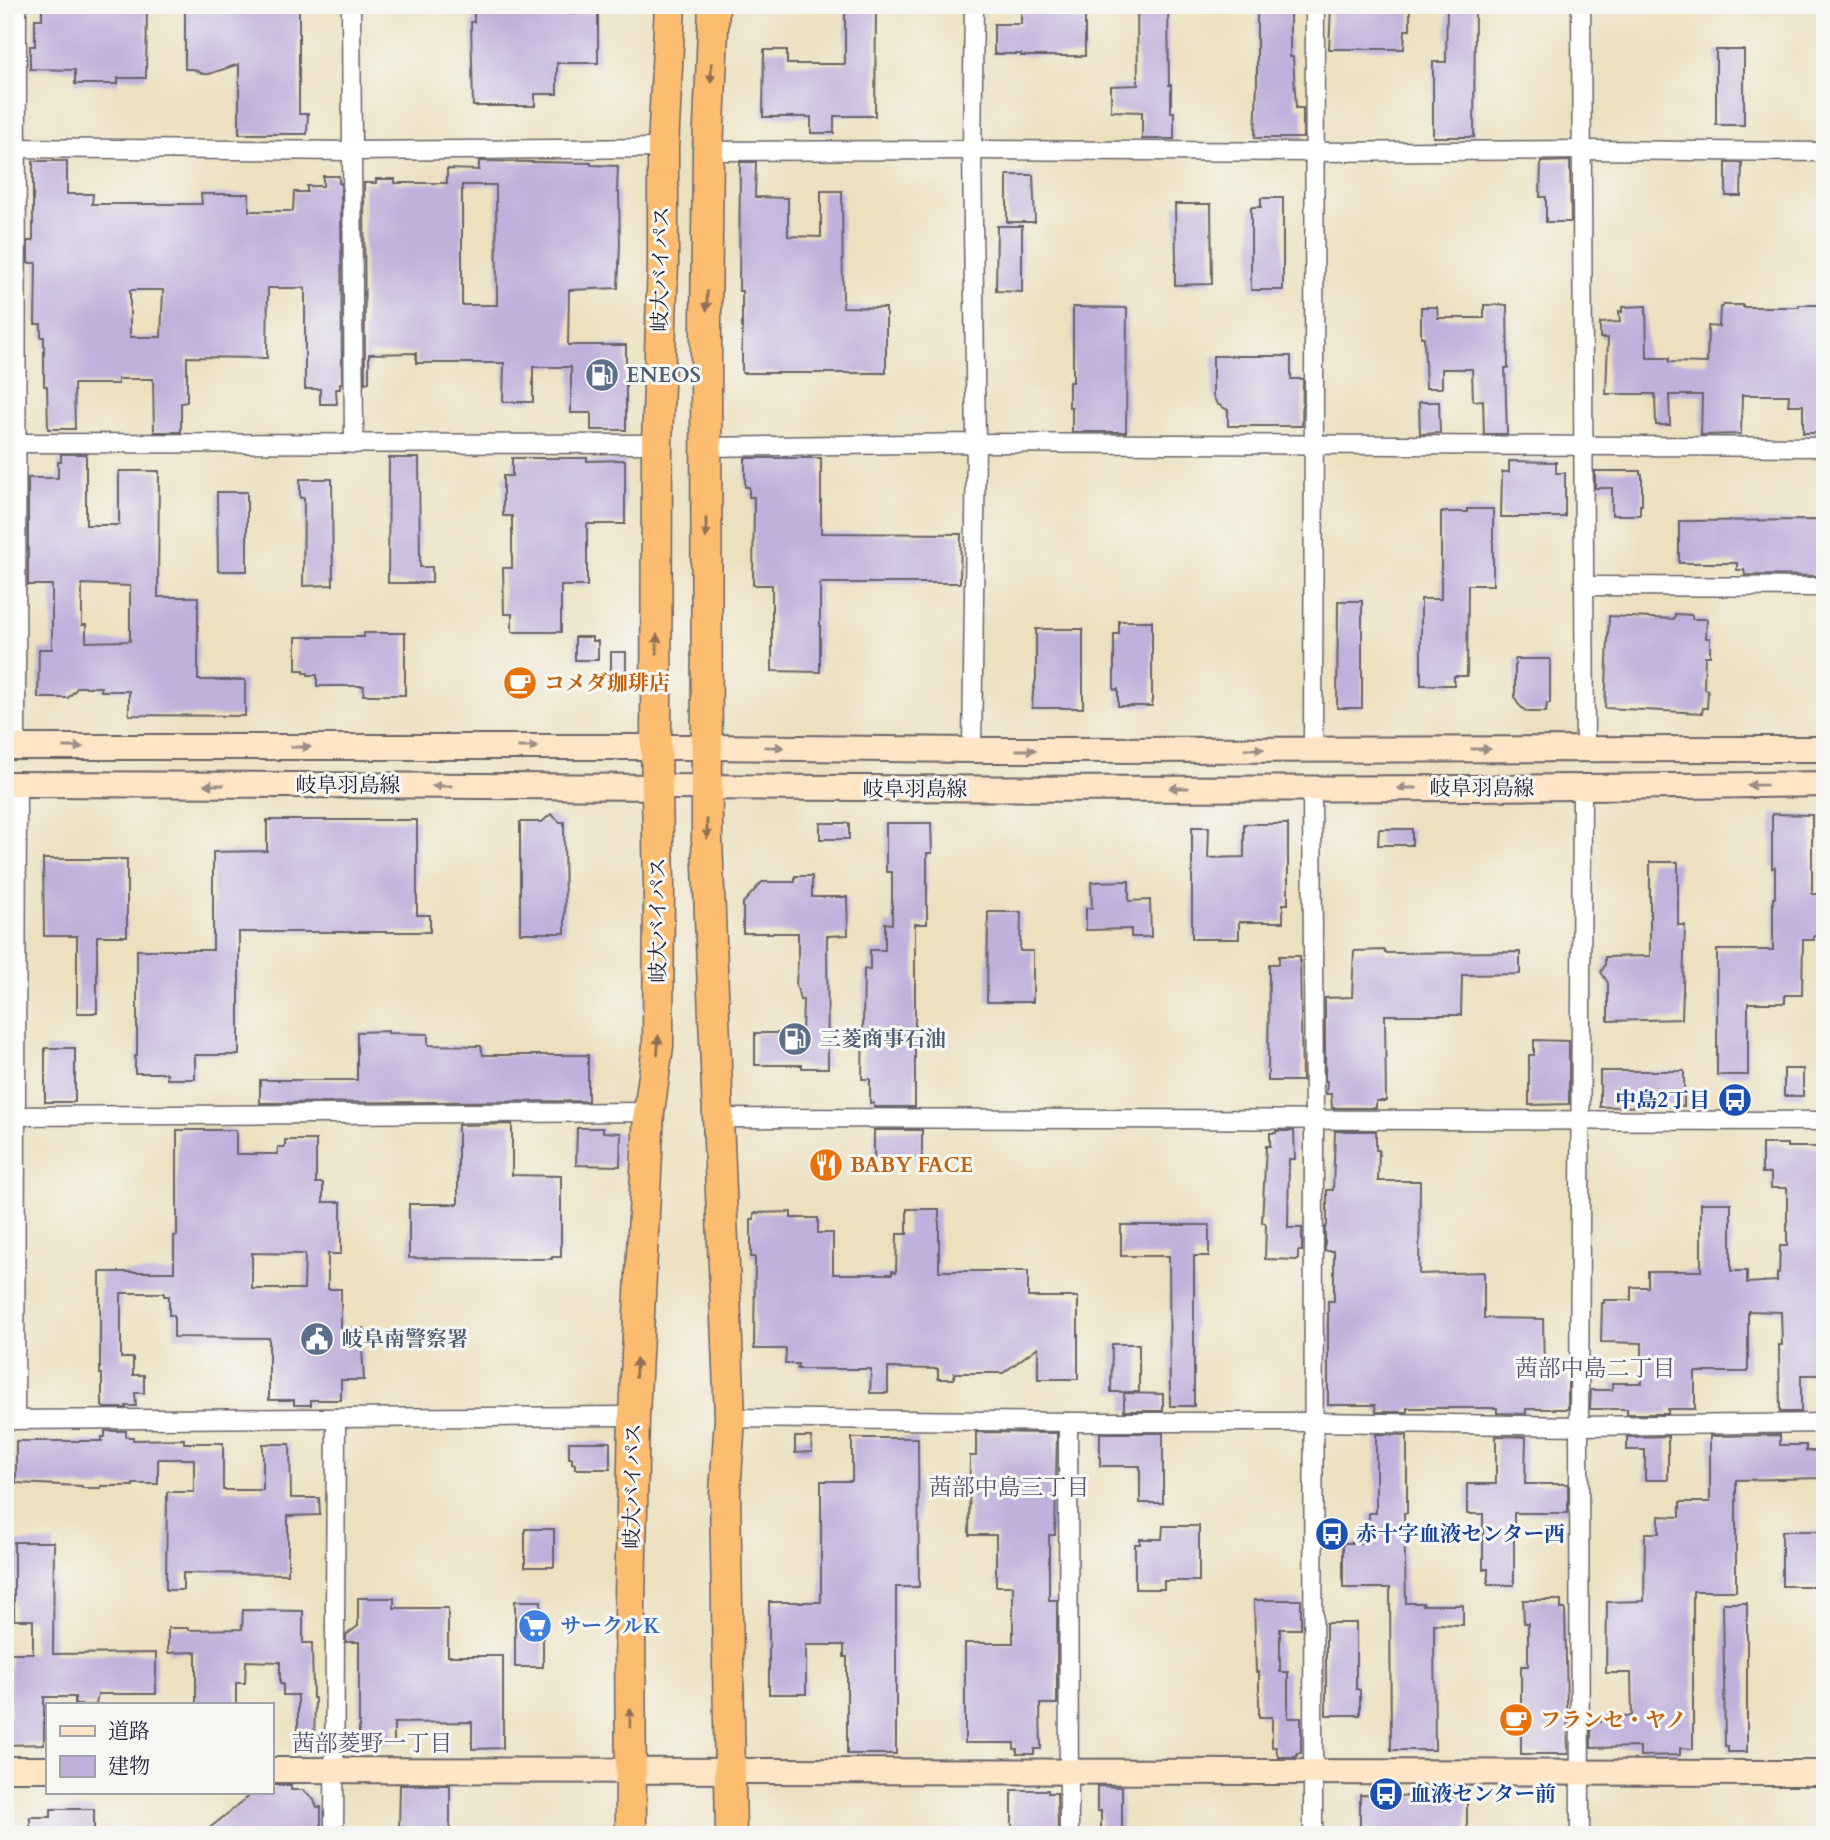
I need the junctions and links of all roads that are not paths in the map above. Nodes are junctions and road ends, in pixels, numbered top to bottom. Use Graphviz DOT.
graph roads {
  1 [pos="17,5"];
  2 [pos="351,5"];
  3 [pos="670,5"];
  4 [pos="714,5"];
  5 [pos="974,5"];
  6 [pos="1315,5"];
  7 [pos="1581,5"];
  8 [pos="11,148"];
  9 [pos="663,148"];
  10 [pos="972,150"];
  11 [pos="1582,150"];
  12 [pos="351,151"];
  13 [pos="708,151"];
  14 [pos="1315,152"];
  15 [pos="1825,152"];
  16 [pos="11,442"];
  17 [pos="976,443"];
  18 [pos="354,444"];
  19 [pos="657,444"];
  20 [pos="1314,446"];
  21 [pos="1584,446"];
  22 [pos="707,447"];
  23 [pos="1825,447"];
  24 [pos="1584,586"];
  25 [pos="1825,587"];
  26 [pos="11,747"];
  27 [pos="656,747"];
  28 [pos="706,747"];
  29 [pos="1313,749"];
  30 [pos="1585,749"];
  31 [pos="1825,749"];
  32 [pos="972,750"];
  33 [pos="1825,783"];
  34 [pos="11,785"];
  35 [pos="657,786"];
  36 [pos="707,786"];
  37 [pos="1312,788"];
  38 [pos="1582,788"];
  39 [pos="649,1112"];
  40 [pos="10,1116"];
  41 [pos="718,1118"];
  42 [pos="1314,1119"];
  43 [pos="1580,1120"];
  44 [pos="1825,1121"];
  45 [pos="634,1416"];
  46 [pos="336,1418"];
  47 [pos="730,1418"];
  48 [pos="10,1420"];
  49 [pos="1068,1422"];
  50 [pos="1314,1422"];
  51 [pos="1825,1423"];
  52 [pos="1579,1426"];
  53 [pos="5,1769"];
  54 [pos="46,1769"];
  55 [pos="273,1770"];
  56 [pos="334,1770"];
  57 [pos="630,1770"];
  58 [pos="731,1770"];
  59 [pos="1313,1771"];
  60 [pos="1069,1772"];
  61 [pos="1581,1773"];
  62 [pos="1825,1773"];
  63 [pos="334,1835"];
  64 [pos="631,1835"];
  65 [pos="731,1835"];
  66 [pos="1069,1835"];
  67 [pos="1313,1835"];
  68 [pos="1580,1835"];
  1 -- 8 [label="street"];
  2 -- 12 [label="street"];
  3 -- 9 [label="highway, 岐大バイパス"];
  4 -- 13 [label="highway, one-way"];
  5 -- 10 [label="street"];
  6 -- 14 [label="street"];
  7 -- 11 [label="street"];
  8 -- 12 [label="street"];
  8 -- 16 [label="street"];
  9 -- 12 [label="street"];
  9 -- 19 [label="highway, 岐大バイパス"];
  10 -- 13 [label="street"];
  10 -- 14 [label="street"];
  10 -- 17 [label="street"];
  11 -- 14 [label="street"];
  11 -- 15 [label="street"];
  11 -- 21 [label="street"];
  12 -- 18 [label="street"];
  13 -- 22 [label="highway, one-way"];
  14 -- 20 [label="street"];
  16 -- 18 [label="street"];
  16 -- 26 [label="street"];
  17 -- 20 [label="street"];
  17 -- 22 [label="street"];
  17 -- 32 [label="street"];
  18 -- 19 [label="street"];
  27 -- 19 [label="highway, 岐大バイパス, one-way"];
  20 -- 21 [label="street"];
  20 -- 29 [label="street"];
  21 -- 23 [label="street"];
  21 -- 24 [label="street"];
  22 -- 28 [label="highway, one-way"];
  24 -- 25 [label="street"];
  24 -- 30 [label="street"];
  26 -- 27 [label="main road, 岐阜羽島線, one-way"];
  27 -- 28 [label="main road, 岐阜羽島線"];
  27 -- 35 [label="highway, 岐大バイパス"];
  28 -- 32 [label="main road, 岐阜羽島線, one-way"];
  28 -- 36 [label="highway"];
  29 -- 30 [label="main road, 岐阜羽島線, one-way"];
  32 -- 29 [label="main road, 岐阜羽島線, one-way"];
  30 -- 31 [label="main road, 岐阜羽島線"];
  33 -- 38 [label="main road, 岐阜羽島線, one-way"];
  35 -- 34 [label="main road, 岐阜羽島線, one-way"];
  34 -- 40 [label="street"];
  35 -- 36 [label="main road, 岐阜羽島線"];
  39 -- 35 [label="highway, 岐大バイパス, one-way"];
  37 -- 36 [label="main road, 岐阜羽島線, one-way"];
  36 -- 41 [label="highway, one-way"];
  38 -- 37 [label="main road, 岐阜羽島線, one-way"];
  37 -- 42 [label="street"];
  38 -- 43 [label="street"];
  39 -- 40 [label="street"];
  45 -- 39 [label="highway, 岐大バイパス, one-way"];
  40 -- 48 [label="street"];
  41 -- 42 [label="street"];
  41 -- 47 [label="highway"];
  42 -- 43 [label="street"];
  42 -- 50 [label="street"];
  43 -- 44 [label="street"];
  43 -- 52 [label="street"];
  45 -- 46 [label="street"];
  57 -- 45 [label="highway, 岐大バイパス, one-way"];
  46 -- 48 [label="street"];
  46 -- 56 [label="street"];
  47 -- 49 [label="street"];
  47 -- 58 [label="highway"];
  49 -- 50 [label="street"];
  49 -- 60 [label="street"];
  50 -- 52 [label="street"];
  50 -- 59 [label="street"];
  51 -- 52 [label="street"];
  52 -- 61 [label="street"];
  53 -- 54 [label="main road"];
  55 -- 56 [label="main road"];
  56 -- 57 [label="main road"];
  56 -- 63 [label="street"];
  57 -- 58 [label="main road"];
  57 -- 64 [label="highway, 岐大バイパス"];
  58 -- 60 [label="main road"];
  58 -- 65 [label="highway"];
  59 -- 60 [label="main road"];
  59 -- 61 [label="main road"];
  59 -- 67 [label="street"];
  60 -- 66 [label="street"];
  61 -- 62 [label="main road"];
  61 -- 68 [label="street"];
}
